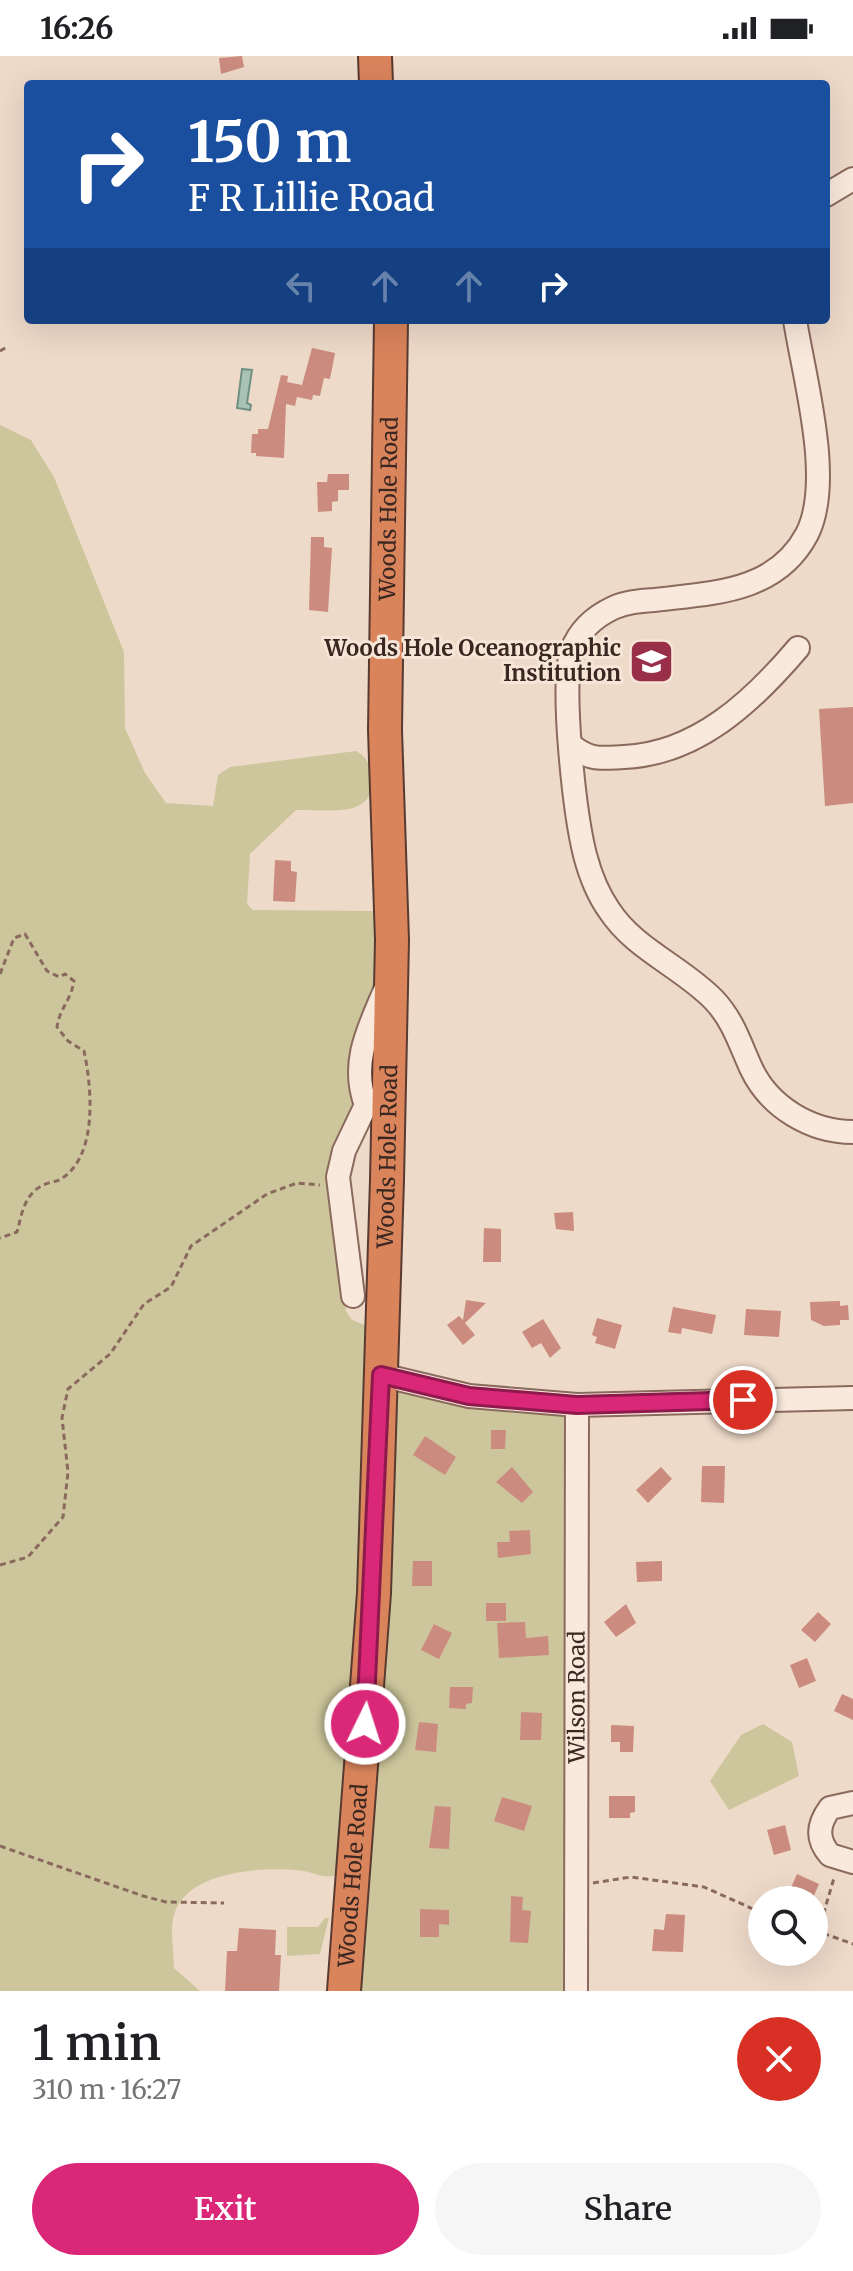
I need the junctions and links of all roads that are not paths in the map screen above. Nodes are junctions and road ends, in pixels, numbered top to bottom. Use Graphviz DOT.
graph roads {
  1 [pos="375,56"];
  2 [pos="376,80"];
  3 [pos="853,179"];
  4 [pos="830,193"];
  5 [pos="391,324"];
  6 [pos="796,324"];
  7 [pos="798,648"];
  8 [pos="572,746"];
  9 [pos="392,974"];
  10 [pos="366,1105"];
  11 [pos="853,1132"];
  12 [pos="388,1137"];
  13 [pos="353,1296"];
  14 [pos="381,1375"];
  15 [pos="853,1398"];
  16 [pos="577,1405"];
  17 [pos="853,1803"];
  18 [pos="853,1862"];
  19 [pos="344,1991"];
  20 [pos="576,1991"];
  1 -- 2 [label="highway"];
  3 -- 4 [label="street"];
  5 -- 9 [label="highway, Woods Hole Road"];
  6 -- 8 [label="street"];
  7 -- 8 [label="street"];
  8 -- 11 [label="street"];
  9 -- 10 [label="street"];
  9 -- 12 [label="highway, Woods Hole Road"];
  10 -- 12 [label="street"];
  10 -- 13 [label="street"];
  12 -- 14 [label="highway, Woods Hole Road"];
  14 -- 16 [label="street"];
  14 -- 19 [label="highway, Woods Hole Road"];
  15 -- 16 [label="street"];
  16 -- 20 [label="street, Wilson Road"];
  17 -- 18 [label="street"];
}
